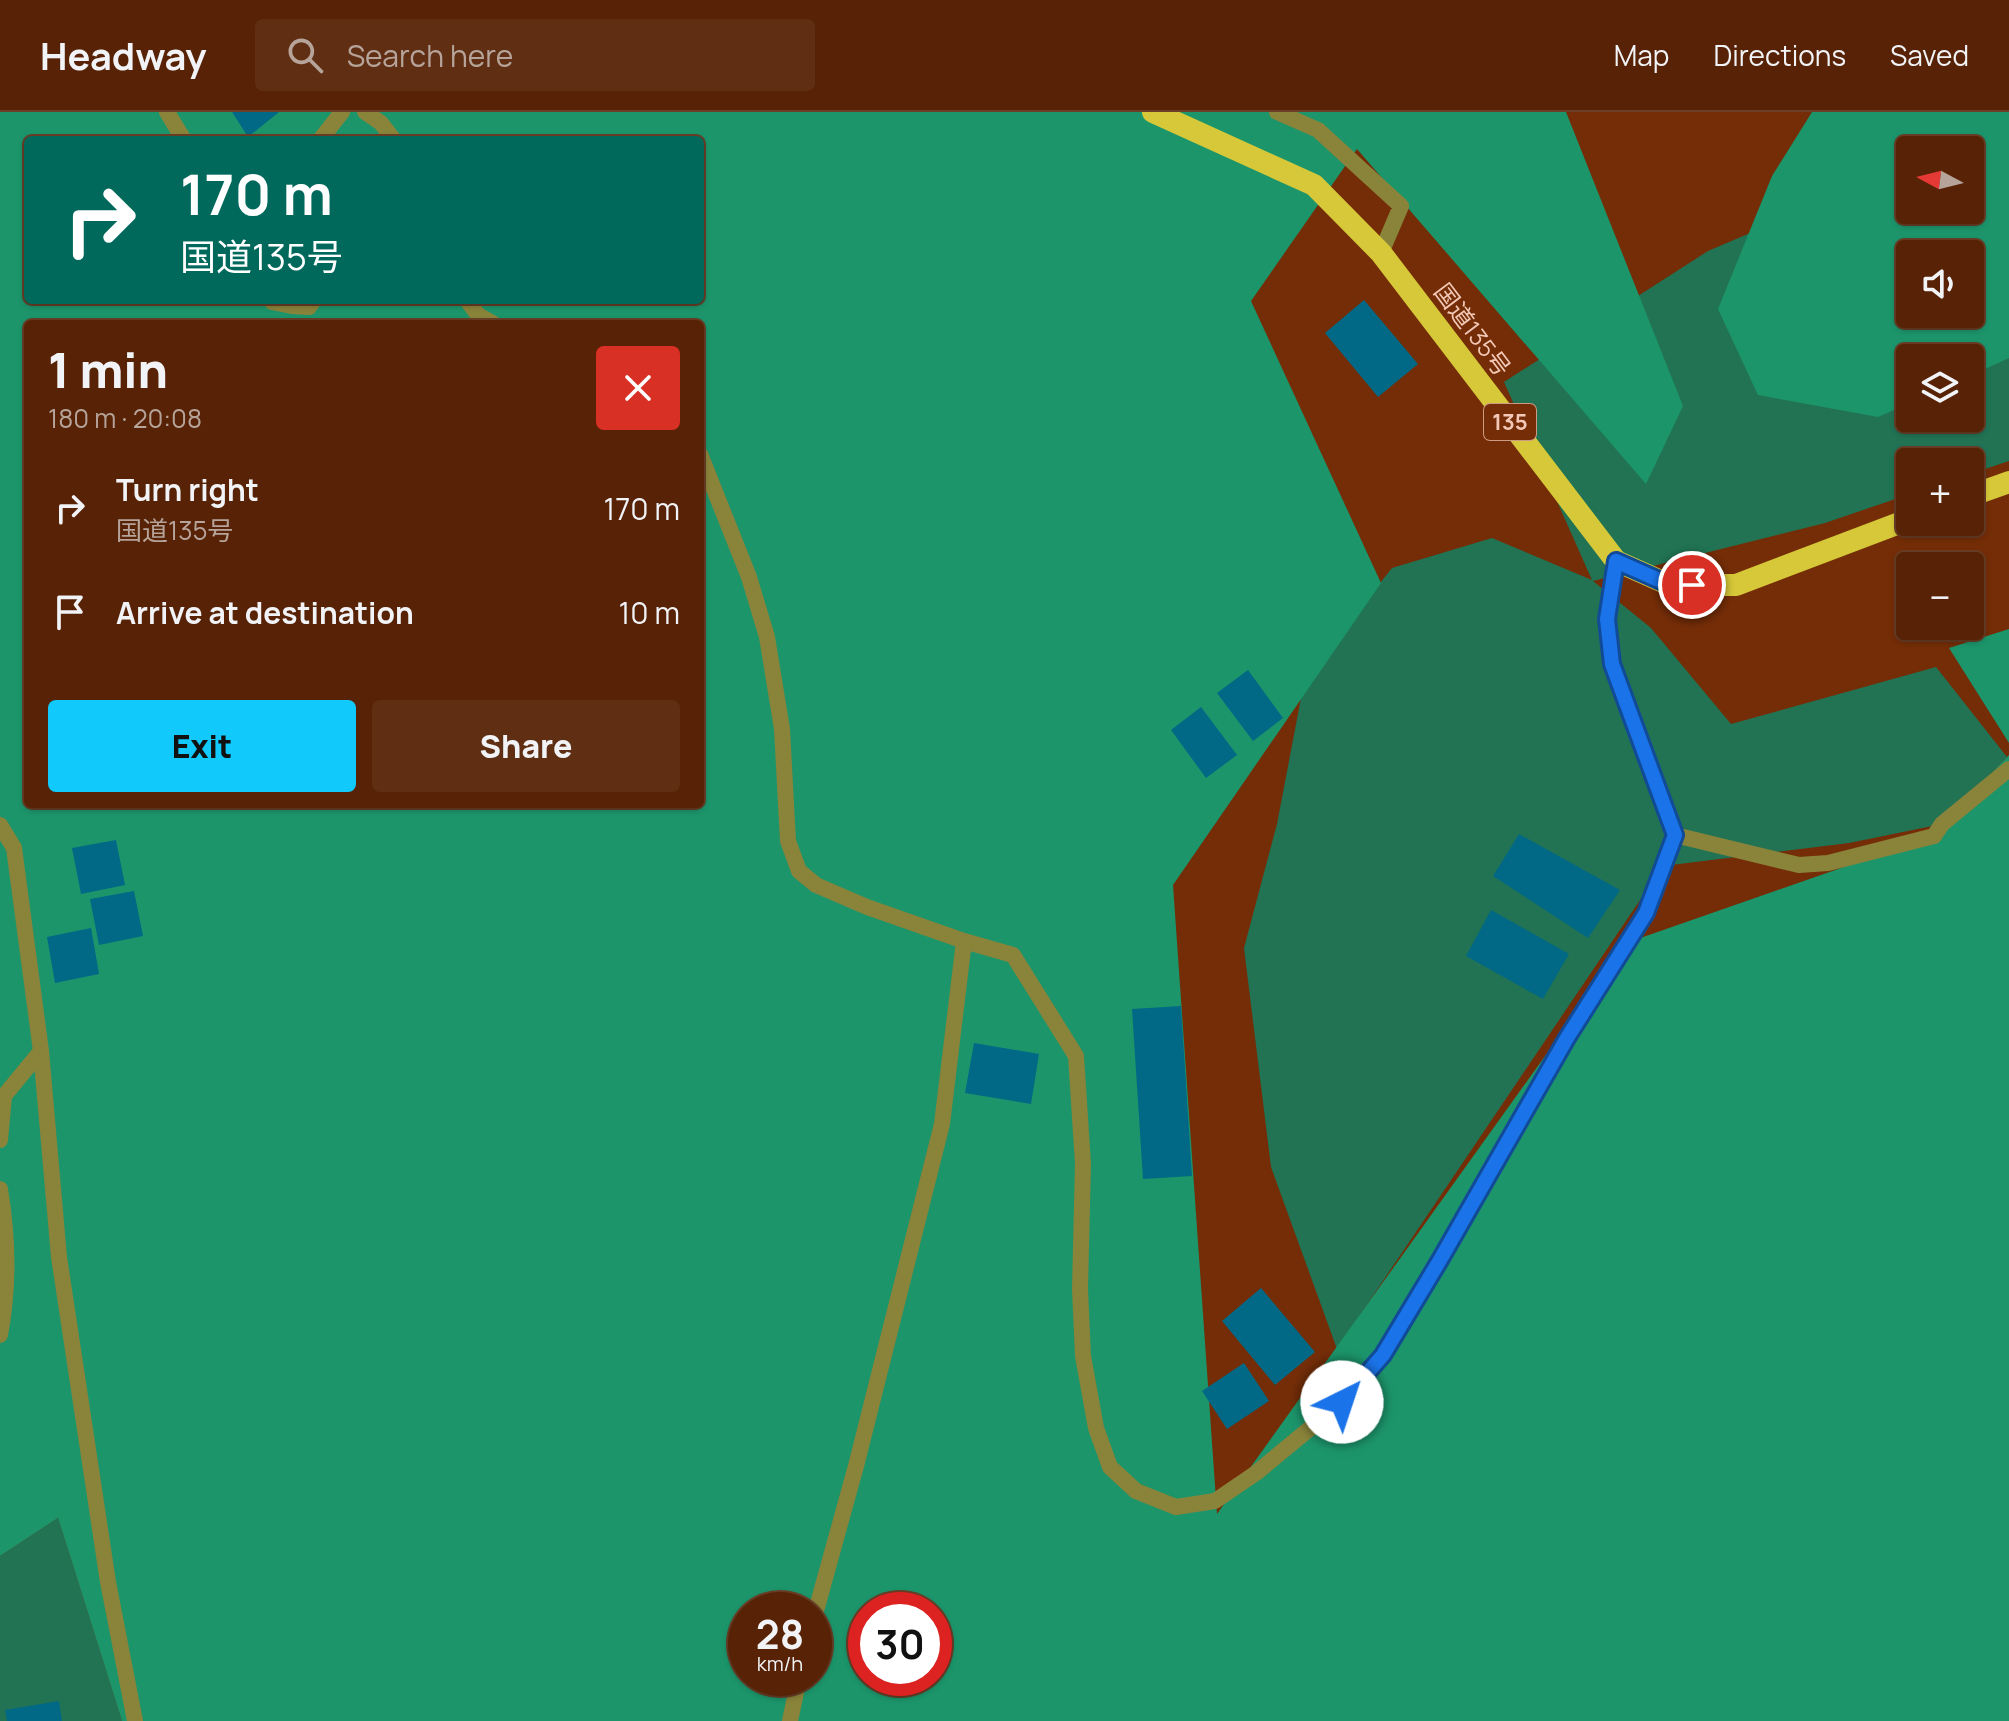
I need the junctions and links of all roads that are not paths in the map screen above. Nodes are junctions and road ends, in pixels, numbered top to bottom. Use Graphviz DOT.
graph roads {
  1 [pos="167,112"];
  2 [pos="342,112"];
  3 [pos="365,112"];
  4 [pos="1153,112"];
  5 [pos="1277,112"];
  6 [pos="182,136"];
  7 [pos="323,136"];
  8 [pos="391,136"];
  9 [pos="1381,253"];
  10 [pos="282,304"];
  11 [pos="311,304"];
  12 [pos="470,304"];
  13 [pos="487,320"];
  14 [pos="704,464"];
  15 [pos="2009,482"];
  16 [pos="1984,491"];
  17 [pos="1896,524"];
  18 [pos="1616,561"];
  19 [pos="2009,769"];
  20 [pos="0,825"];
  21 [pos="1675,835"];
  22 [pos="964,941"];
  23 [pos="41,1051"];
  24 [pos="0,1140"];
  25 [pos="0,1189"];
  26 [pos="0,1335"];
  27 [pos="821,1592"];
  28 [pos="795,1696"];
  29 [pos="135,1721"];
  30 [pos="790,1721"];
  1 -- 6 [label="street"];
  2 -- 7 [label="street"];
  3 -- 8 [label="street"];
  4 -- 9 [label="highway, 国道135号 / 135"];
  5 -- 9 [label="street"];
  9 -- 18 [label="highway, 国道135号 / 135"];
  10 -- 11 [label="street"];
  12 -- 13 [label="street"];
  14 -- 22 [label="street"];
  15 -- 16 [label="highway"];
  17 -- 18 [label="highway, 国道135号 / 135"];
  18 -- 21 [label="street"];
  19 -- 21 [label="street"];
  20 -- 23 [label="street"];
  21 -- 22 [label="street"];
  22 -- 27 [label="street"];
  23 -- 24 [label="street"];
  23 -- 29 [label="street"];
  25 -- 26 [label="street"];
  28 -- 30 [label="street"];
}
